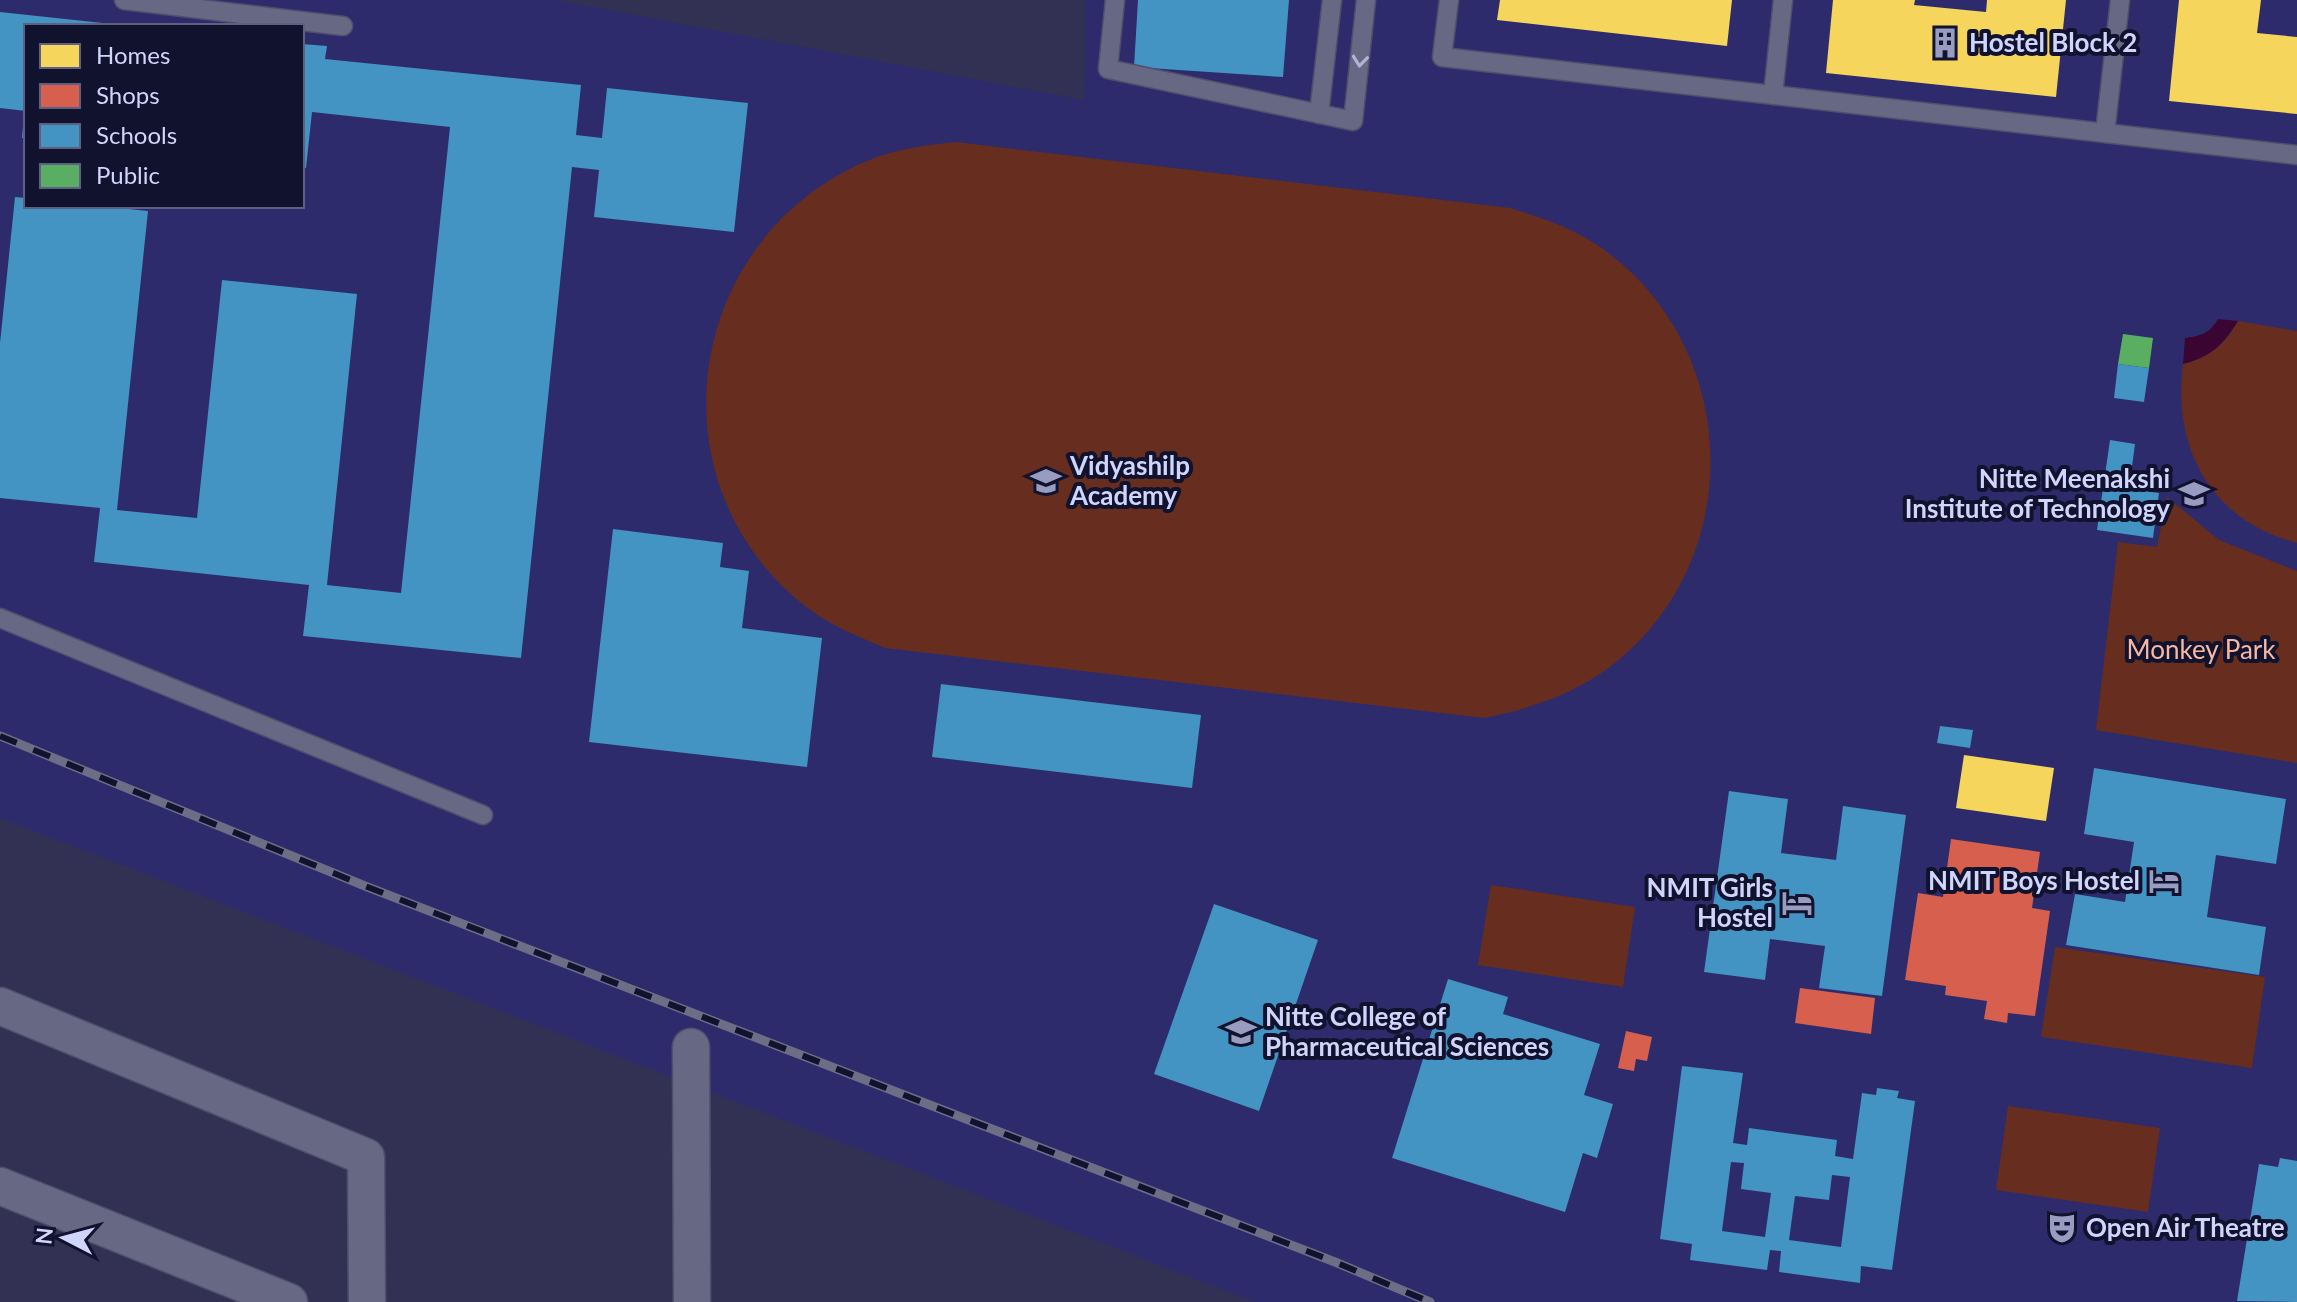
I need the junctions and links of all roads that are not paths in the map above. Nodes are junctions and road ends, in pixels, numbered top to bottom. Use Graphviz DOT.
graph roads {
  1 [pos="124,0"];
  2 [pos="1115,0"];
  3 [pos="1332,0"];
  4 [pos="1366,0"];
  5 [pos="1449,0"];
  6 [pos="1783,0"];
  7 [pos="2120,0"];
  8 [pos="343,26"];
  9 [pos="1773,95"];
  10 [pos="1319,114"];
  11 [pos="2105,133"];
  12 [pos="2297,155"];
  13 [pos="0,618"];
  14 [pos="483,815"];
  15 [pos="0,1006"];
  16 [pos="691,1047"];
  17 [pos="0,1186"];
  18 [pos="289,1302"];
  19 [pos="367,1302"];
  20 [pos="692,1302"];
  1 -- 8 [label="lane"];
  2 -- 10 [label="lane"];
  3 -- 10 [label="lane"];
  4 -- 10 [label="lane, one-way"];
  5 -- 9 [label="lane"];
  6 -- 9 [label="lane"];
  7 -- 11 [label="lane"];
  9 -- 11 [label="lane"];
  11 -- 12 [label="lane"];
  13 -- 14 [label="lane"];
  15 -- 19 [label="street"];
  16 -- 20 [label="street"];
  17 -- 18 [label="street"];
}
